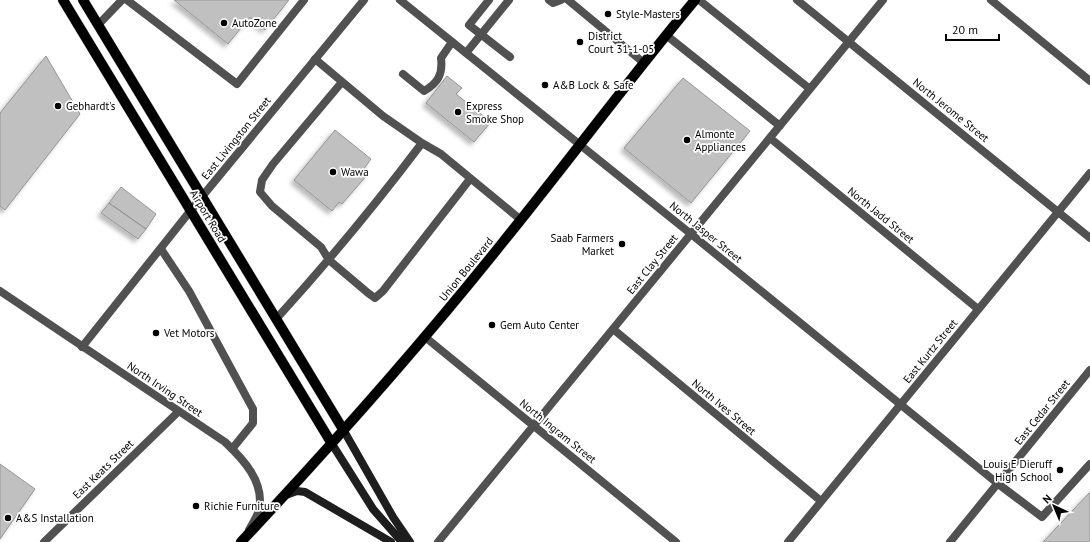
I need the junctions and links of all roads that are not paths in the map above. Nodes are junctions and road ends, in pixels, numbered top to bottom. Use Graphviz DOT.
graph roads {
  1 [pos="63,0"];
  2 [pos="83,0"];
  3 [pos="122,0"];
  4 [pos="127,0"];
  5 [pos="304,0"];
  6 [pos="364,0"];
  7 [pos="400,0"];
  8 [pos="489,0"];
  9 [pos="509,0"];
  10 [pos="549,0"];
  11 [pos="561,0"];
  12 [pos="568,0"];
  13 [pos="695,0"];
  14 [pos="699,0"];
  15 [pos="798,0"];
  16 [pos="883,0"];
  17 [pos="991,0"];
  18 [pos="98,25"];
  19 [pos="481,35"];
  20 [pos="666,35"];
  21 [pos="452,42"];
  22 [pos="849,42"];
  23 [pos="466,53"];
  24 [pos="510,57"];
  25 [pos="315,59"];
  26 [pos="644,63"];
  27 [pos="403,74"];
  28 [pos="1090,81"];
  29 [pos="342,82"];
  30 [pos="810,89"];
  31 [pos="780,126"];
  32 [pos="770,138"];
  33 [pos="422,143"];
  34 [pos="579,145"];
  35 [pos="1090,173"];
  36 [pos="470,179"];
  37 [pos="203,196"];
  38 [pos="190,210"];
  39 [pos="1058,212"];
  40 [pos="521,220"];
  41 [pos="691,234"];
  42 [pos="1090,238"];
  43 [pos="161,249"];
  44 [pos="329,260"];
  45 [pos="0,291"];
  46 [pos="978,309"];
  47 [pos="277,318"];
  48 [pos="613,329"];
  49 [pos="425,337"];
  50 [pos="82,347"];
  51 [pos="1090,370"];
  52 [pos="900,404"];
  53 [pos="178,412"];
  54 [pos="534,426"];
  55 [pos="344,431"];
  56 [pos="332,444"];
  57 [pos="232,449"];
  58 [pos="1090,464"];
  59 [pos="997,484"];
  60 [pos="286,495"];
  61 [pos="821,501"];
  62 [pos="244,541"];
  63 [pos="387,541"];
  64 [pos="44,542"];
  65 [pos="402,542"];
  66 [pos="410,542"];
  67 [pos="438,542"];
  68 [pos="676,542"];
  69 [pos="788,542"];
  70 [pos="950,542"];
  1 -- 38 [label="main road, Airport Road"];
  2 -- 18 [label="main road, Airport Road"];
  3 -- 18 [label="street"];
  4 -- 5 [label="street"];
  6 -- 25 [label="street, East Livingston Street"];
  7 -- 21 [label="street, North Jasper Street"];
  8 -- 19 [label="street"];
  9 -- 19 [label="street"];
  10 -- 11 [label="street"];
  12 -- 26 [label="street"];
  13 -- 20 [label="main road, Union Boulevard"];
  14 -- 30 [label="street"];
  15 -- 22 [label="street, North Jerome Street"];
  16 -- 22 [label="street, East Clay Street"];
  17 -- 28 [label="street"];
  18 -- 37 [label="main road, Airport Road"];
  19 -- 23 [label="street"];
  19 -- 24 [label="street"];
  20 -- 26 [label="main road, Union Boulevard"];
  20 -- 31 [label="street"];
  21 -- 23 [label="street, North Jasper Street"];
  21 -- 27 [label="street"];
  22 -- 30 [label="street, East Clay Street"];
  22 -- 39 [label="street, North Jerome Street"];
  23 -- 34 [label="street, North Jasper Street"];
  25 -- 29 [label="street"];
  25 -- 37 [label="street, East Livingston Street"];
  26 -- 34 [label="main road, Union Boulevard"];
  29 -- 33 [label="street"];
  29 -- 44 [label="street"];
  30 -- 31 [label="street, East Clay Street"];
  31 -- 32 [label="street, East Clay Street"];
  32 -- 41 [label="street, East Clay Street"];
  32 -- 46 [label="street, North Jadd Street"];
  33 -- 36 [label="street"];
  33 -- 44 [label="street"];
  34 -- 40 [label="main road, Union Boulevard"];
  34 -- 41 [label="street, North Jasper Street"];
  35 -- 39 [label="street, East Kurtz Street"];
  36 -- 40 [label="street"];
  36 -- 44 [label="street"];
  37 -- 38 [label="street, East Livingston Street"];
  37 -- 47 [label="main road, Airport Road"];
  38 -- 43 [label="street, East Livingston Street"];
  38 -- 56 [label="main road, Airport Road"];
  39 -- 42 [label="street, North Jerome Street"];
  39 -- 46 [label="street, East Kurtz Street"];
  40 -- 49 [label="main road, Union Boulevard"];
  41 -- 48 [label="street, East Clay Street"];
  41 -- 52 [label="street, North Jasper Street"];
  43 -- 50 [label="street, East Livingston Street"];
  43 -- 57 [label="street"];
  44 -- 47 [label="street"];
  45 -- 50 [label="street, North Irving Street"];
  46 -- 52 [label="street, East Kurtz Street"];
  47 -- 55 [label="main road, Airport Road"];
  48 -- 54 [label="street, East Clay Street"];
  48 -- 61 [label="street, North Ives Street"];
  49 -- 54 [label="street, North Ingram Street"];
  49 -- 55 [label="main road, Union Boulevard"];
  50 -- 53 [label="street, North Irving Street"];
  51 -- 59 [label="street, East Cedar Street"];
  52 -- 59 [label="street, North Jasper Street"];
  52 -- 61 [label="street, East Kurtz Street"];
  53 -- 57 [label="street, North Irving Street"];
  53 -- 64 [label="street, East Keats Street"];
  54 -- 67 [label="street, East Clay Street"];
  54 -- 68 [label="street, North Ingram Street"];
  55 -- 56 [label="main road, Union Boulevard"];
  55 -- 66 [label="main road"];
  56 -- 60 [label="main road, Union Boulevard"];
  56 -- 65 [label="main road"];
  57 -- 62 [label="street, North Irving Street"];
  58 -- 59 [label="street, North Jasper Street"];
  59 -- 70 [label="street, East Cedar Street"];
  60 -- 62 [label="main road, Union Boulevard"];
  60 -- 63 [label="main road"];
  61 -- 69 [label="street, East Kurtz Street"];
}
